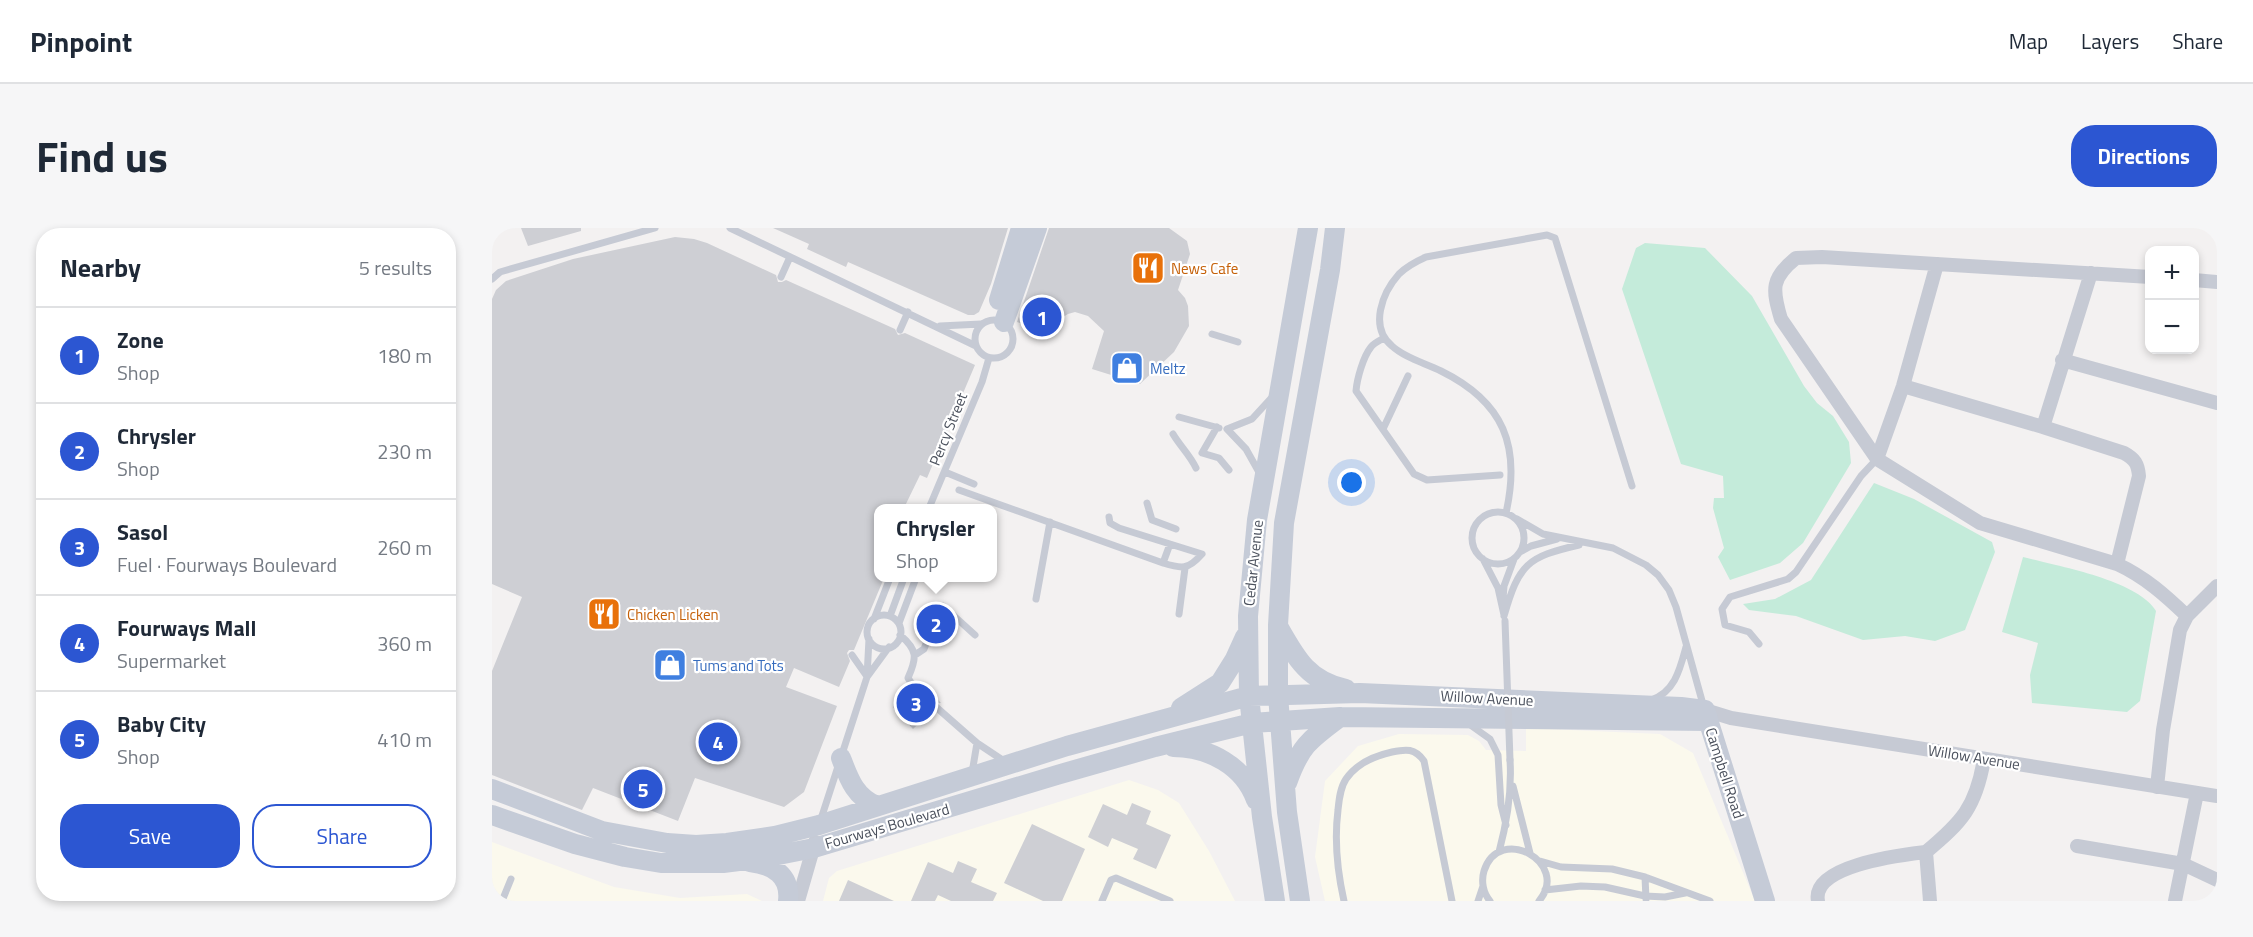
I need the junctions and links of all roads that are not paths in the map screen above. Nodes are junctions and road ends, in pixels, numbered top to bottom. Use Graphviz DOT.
graph roads {
  1 [pos="655,228"];
  2 [pos="730,228"];
  3 [pos="1020,228"];
  4 [pos="1037,228"];
  5 [pos="1335,228"];
  6 [pos="1342,228"];
  7 [pos="1307,232"];
  8 [pos="790,257"];
  9 [pos="1937,264"];
  10 [pos="1330,270"];
  11 [pos="2091,273"];
  12 [pos="781,277"];
  13 [pos="2145,277"];
  14 [pos="492,279"];
  15 [pos="2199,280"];
  16 [pos="2217,282"];
  17 [pos="908,312"];
  18 [pos="993,322"];
  19 [pos="938,326"];
  20 [pos="900,330"];
  21 [pos="1212,334"];
  22 [pos="1384,338"];
  23 [pos="1238,342"];
  24 [pos="976,346"];
  25 [pos="989,358"];
  26 [pos="2062,360"];
  27 [pos="1408,376"];
  28 [pos="1903,386"];
  29 [pos="1281,388"];
  30 [pos="2217,403"];
  31 [pos="1179,417"];
  32 [pos="1217,427"];
  33 [pos="2043,427"];
  34 [pos="1227,429"];
  35 [pos="1383,429"];
  36 [pos="1173,434"];
  37 [pos="1877,459"];
  38 [pos="1196,468"];
  39 [pos="1229,470"];
  40 [pos="945,472"];
  41 [pos="1500,475"];
  42 [pos="1264,481"];
  43 [pos="974,484"];
  44 [pos="1632,486"];
  45 [pos="959,490"];
  46 [pos="1147,503"];
  47 [pos="931,504"];
  48 [pos="1506,513"];
  49 [pos="1109,517"];
  50 [pos="1517,519"];
  51 [pos="1050,522"];
  52 [pos="1176,529"];
  53 [pos="1559,539"];
  54 [pos="1585,543"];
  55 [pos="1170,544"];
  56 [pos="1520,552"];
  57 [pos="1482,559"];
  58 [pos="1514,559"];
  59 [pos="1163,563"];
  60 [pos="2116,564"];
  61 [pos="1185,568"];
  62 [pos="888,582"];
  63 [pos="903,582"];
  64 [pos="915,582"];
  65 [pos="2217,586"];
  66 [pos="1036,598"];
  67 [pos="1502,604"];
  68 [pos="1179,614"];
  69 [pos="890,616"];
  70 [pos="1248,616"];
  71 [pos="2187,616"];
  72 [pos="873,618"];
  73 [pos="1505,618"];
  74 [pos="899,623"];
  75 [pos="1278,624"];
  76 [pos="900,635"];
  77 [pos="975,635"];
  78 [pos="869,639"];
  79 [pos="1686,644"];
  80 [pos="1759,644"];
  81 [pos="889,648"];
  82 [pos="852,655"];
  83 [pos="915,656"];
  84 [pos="867,677"];
  85 [pos="914,687"];
  86 [pos="1360,693"];
  87 [pos="1278,695"];
  88 [pos="1249,696"];
  89 [pos="1631,705"];
  90 [pos="936,707"];
  91 [pos="1706,716"];
  92 [pos="1340,717"];
  93 [pos="1452,718"];
  94 [pos="1163,719"];
  95 [pos="1280,720"];
  96 [pos="1676,722"];
  97 [pos="1252,723"];
  98 [pos="977,743"];
  99 [pos="1155,747"];
  100 [pos="841,758"];
  101 [pos="1984,759"];
  102 [pos="1009,764"];
  103 [pos="971,776"];
  104 [pos="1727,780"];
  105 [pos="1512,781"];
  106 [pos="2157,787"];
  107 [pos="492,789"];
  108 [pos="1285,789"];
  109 [pos="2197,793"];
  110 [pos="2217,796"];
  111 [pos="877,806"];
  112 [pos="492,815"];
  113 [pos="1262,817"];
  114 [pos="819,825"];
  115 [pos="1506,825"];
  116 [pos="2077,846"];
  117 [pos="814,848"];
  118 [pos="1498,852"];
  119 [pos="1926,852"];
  120 [pos="1530,853"];
  121 [pos="741,861"];
  122 [pos="1540,861"];
  123 [pos="2183,864"];
  124 [pos="1645,877"];
  125 [pos="511,879"];
  126 [pos="2217,880"];
  127 [pos="1483,886"];
  128 [pos="1685,893"];
  129 [pos="1541,897"];
  130 [pos="1646,899"];
  131 [pos="502,901"];
  132 [pos="788,901"];
  133 [pos="798,901"];
  134 [pos="1102,901"];
  135 [pos="1170,901"];
  136 [pos="1275,901"];
  137 [pos="1300,901"];
  138 [pos="1344,901"];
  139 [pos="1452,901"];
  140 [pos="1478,901"];
  141 [pos="1490,901"];
  142 [pos="1710,901"];
  143 [pos="1765,901"];
  144 [pos="1818,901"];
  145 [pos="1930,901"];
  146 [pos="2175,901"];
  1 -- 14 [label="lane"];
  2 -- 8 [label="lane"];
  3 -- 18 [label="street"];
  4 -- 18 [label="street"];
  5 -- 10 [label="street, Cedar Avenue"];
  6 -- 10 [label="street"];
  7 -- 29 [label="street, Cedar Avenue"];
  8 -- 12 [label="lane"];
  8 -- 17 [label="lane"];
  9 -- 11 [label="street"];
  9 -- 28 [label="street"];
  9 -- 37 [label="street"];
  10 -- 75 [label="street, Cedar Avenue"];
  11 -- 13 [label="street"];
  11 -- 26 [label="street"];
  15 -- 16 [label="street"];
  17 -- 19 [label="lane"];
  17 -- 20 [label="lane"];
  18 -- 19 [label="lane"];
  18 -- 24 [label="lane"];
  18 -- 25 [label="lane"];
  19 -- 24 [label="lane"];
  21 -- 23 [label="lane"];
  22 -- 35 [label="lane"];
  22 -- 44 [label="lane"];
  22 -- 48 [label="lane"];
  24 -- 25 [label="lane"];
  25 -- 40 [label="lane, Percy Street"];
  26 -- 30 [label="street"];
  26 -- 33 [label="street"];
  27 -- 35 [label="lane"];
  28 -- 33 [label="street"];
  28 -- 37 [label="street"];
  29 -- 34 [label="lane"];
  29 -- 42 [label="street, Cedar Avenue"];
  31 -- 32 [label="lane"];
  32 -- 34 [label="lane"];
  32 -- 39 [label="lane"];
  33 -- 60 [label="street"];
  34 -- 42 [label="lane"];
  35 -- 41 [label="lane"];
  36 -- 38 [label="lane"];
  37 -- 60 [label="street"];
  37 -- 80 [label="lane"];
  40 -- 43 [label="lane"];
  40 -- 47 [label="lane, Percy Street"];
  42 -- 70 [label="street, Cedar Avenue"];
  45 -- 51 [label="lane"];
  46 -- 52 [label="lane"];
  48 -- 50 [label="lane, Campbell Road"];
  48 -- 57 [label="lane"];
  49 -- 55 [label="lane"];
  50 -- 53 [label="lane, Campbell Road"];
  50 -- 56 [label="lane"];
  51 -- 59 [label="lane"];
  51 -- 66 [label="lane"];
  53 -- 54 [label="lane, Campbell Road"];
  53 -- 56 [label="lane, Campbell Road"];
  54 -- 73 [label="lane"];
  54 -- 79 [label="lane, Campbell Road"];
  55 -- 59 [label="lane"];
  55 -- 61 [label="lane"];
  56 -- 58 [label="lane, Campbell Road"];
  57 -- 58 [label="lane"];
  57 -- 67 [label="lane"];
  58 -- 67 [label="lane"];
  59 -- 61 [label="lane"];
  60 -- 71 [label="street"];
  61 -- 68 [label="lane"];
  62 -- 72 [label="lane"];
  63 -- 69 [label="lane"];
  64 -- 74 [label="lane"];
  65 -- 71 [label="street"];
  67 -- 73 [label="lane"];
  69 -- 72 [label="lane"];
  69 -- 74 [label="lane"];
  70 -- 88 [label="street, Cedar Avenue"];
  70 -- 94 [label="street"];
  71 -- 106 [label="street"];
  72 -- 78 [label="lane"];
  73 -- 105 [label="lane, bridge"];
  74 -- 76 [label="lane"];
  75 -- 86 [label="street"];
  75 -- 87 [label="street, Cedar Avenue"];
  76 -- 81 [label="lane"];
  76 -- 83 [label="lane"];
  77 -- 83 [label="lane"];
  78 -- 81 [label="lane"];
  78 -- 84 [label="lane"];
  79 -- 89 [label="lane"];
  79 -- 91 [label="lane, Campbell Road"];
  81 -- 84 [label="lane"];
  82 -- 84 [label="lane"];
  83 -- 85 [label="lane"];
  84 -- 100 [label="lane"];
  86 -- 87 [label="street, Willow Avenue"];
  86 -- 89 [label="street, Willow Avenue"];
  87 -- 88 [label="street, Fourways Boulevard"];
  87 -- 95 [label="street, Cedar Avenue"];
  88 -- 94 [label="street, Fourways Boulevard"];
  88 -- 97 [label="street, Cedar Avenue"];
  89 -- 91 [label="street, Willow Avenue"];
  90 -- 98 [label="lane"];
  91 -- 96 [label="street, Willow Avenue"];
  91 -- 101 [label="street, Willow Avenue"];
  91 -- 104 [label="street, Campbell Road"];
  92 -- 93 [label="street, Willow Avenue"];
  92 -- 95 [label="street, Willow Avenue"];
  92 -- 108 [label="street"];
  93 -- 96 [label="street, Willow Avenue"];
  93 -- 115 [label="lane"];
  94 -- 102 [label="street, Fourways Boulevard"];
  95 -- 97 [label="street, Fourways Boulevard"];
  95 -- 108 [label="street, Cedar Avenue"];
  96 -- 104 [label="street"];
  97 -- 99 [label="street, Fourways Boulevard"];
  97 -- 113 [label="street, Cedar Avenue"];
  98 -- 102 [label="lane"];
  98 -- 103 [label="lane"];
  99 -- 113 [label="street"];
  99 -- 117 [label="street, Fourways Boulevard"];
  100 -- 111 [label="street"];
  100 -- 114 [label="lane"];
  101 -- 106 [label="street, Willow Avenue"];
  101 -- 119 [label="street"];
  102 -- 103 [label="street, Fourways Boulevard"];
  103 -- 111 [label="street, Fourways Boulevard"];
  104 -- 143 [label="street, Campbell Road"];
  105 -- 115 [label="lane"];
  105 -- 120 [label="lane"];
  106 -- 109 [label="street, Willow Avenue"];
  107 -- 114 [label="street, Fourways Boulevard"];
  108 -- 137 [label="street, Cedar Avenue"];
  109 -- 110 [label="street, Willow Avenue"];
  109 -- 123 [label="street"];
  111 -- 114 [label="street, Fourways Boulevard"];
  112 -- 121 [label="street, Fourways Boulevard"];
  113 -- 136 [label="street, Cedar Avenue"];
  114 -- 117 [label="street"];
  115 -- 118 [label="lane"];
  116 -- 123 [label="street"];
  117 -- 121 [label="street, Fourways Boulevard"];
  117 -- 133 [label="street"];
  118 -- 120 [label="lane"];
  118 -- 127 [label="lane"];
  119 -- 144 [label="street"];
  119 -- 145 [label="street"];
  120 -- 122 [label="lane"];
  121 -- 132 [label="street"];
  122 -- 124 [label="lane"];
  122 -- 129 [label="lane"];
  123 -- 126 [label="street"];
  123 -- 146 [label="street"];
  124 -- 128 [label="lane"];
  124 -- 130 [label="lane"];
  125 -- 131 [label="lane"];
  127 -- 140 [label="lane"];
  127 -- 141 [label="lane"];
  128 -- 130 [label="lane"];
  128 -- 142 [label="lane"];
  129 -- 130 [label="lane"];
  134 -- 135 [label="lane"];
  138 -- 139 [label="lane"];
}
